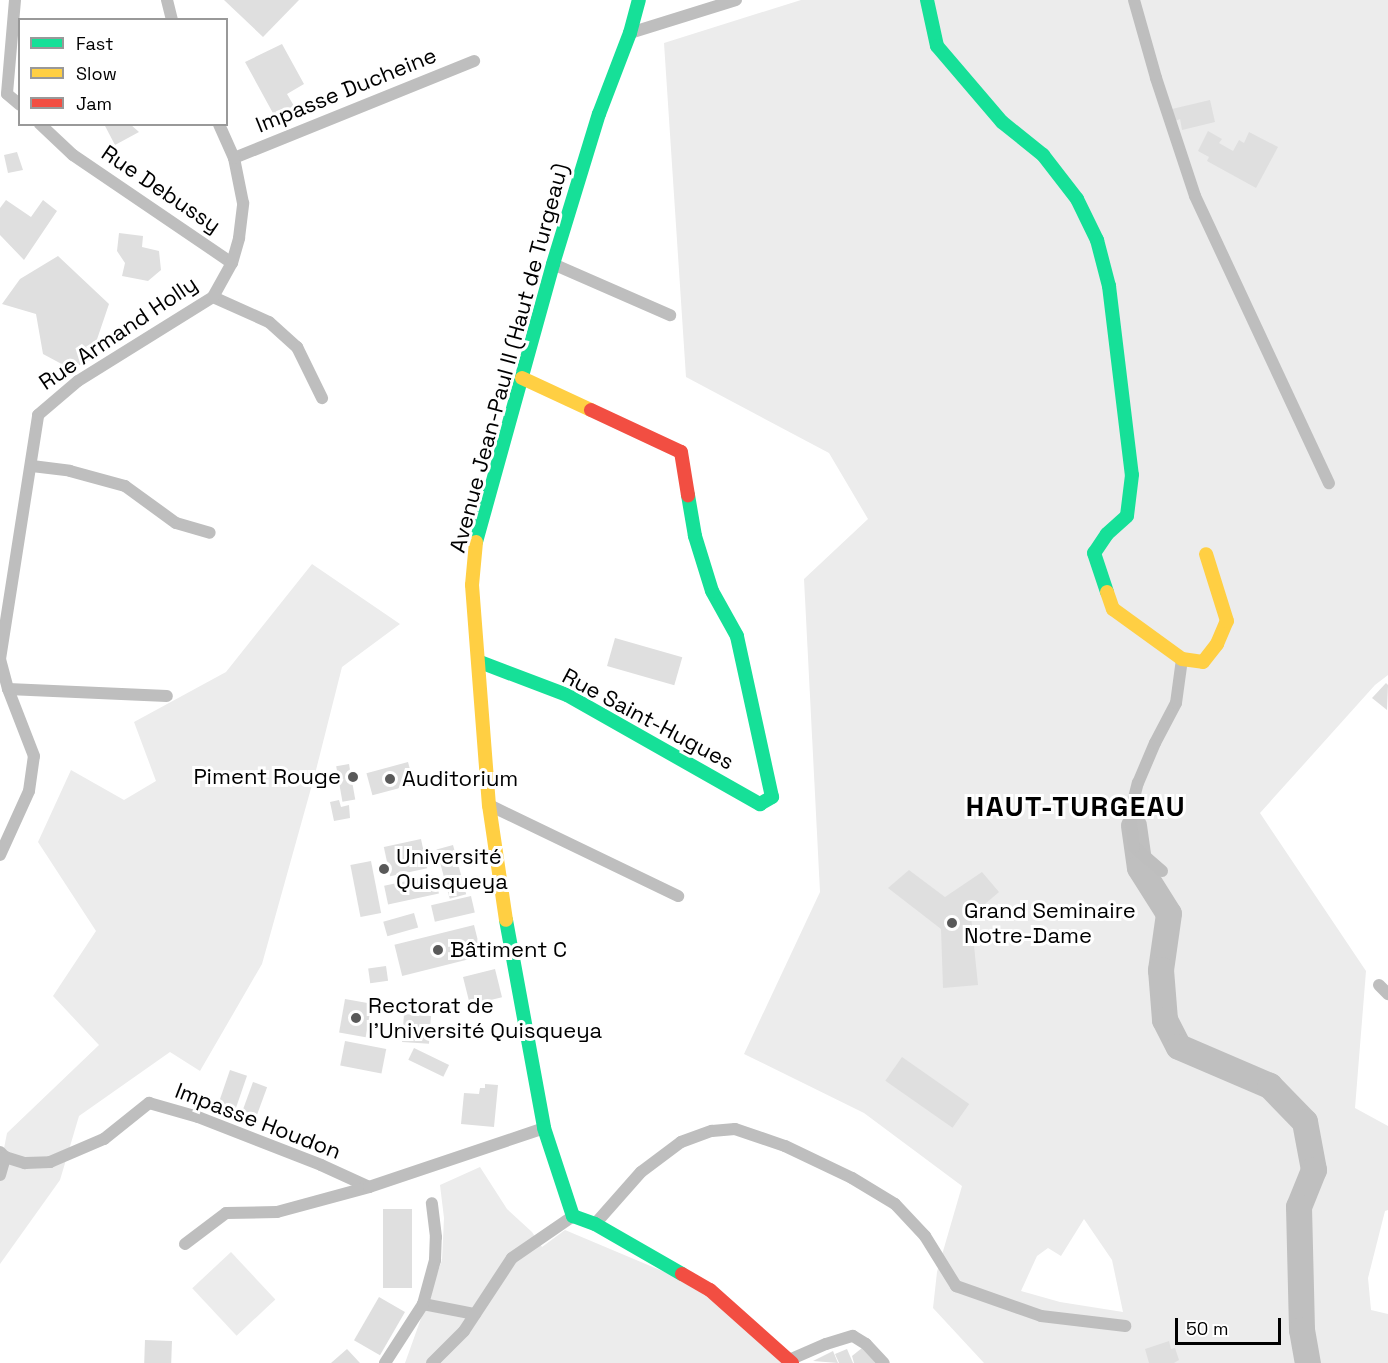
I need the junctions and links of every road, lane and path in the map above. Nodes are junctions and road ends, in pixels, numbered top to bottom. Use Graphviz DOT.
graph roads {
  1 [pos="15,0"];
  2 [pos="167,0"];
  3 [pos="639,0"];
  4 [pos="736,0"];
  5 [pos="927,0"];
  6 [pos="1134,0"];
  7 [pos="172,18"];
  8 [pos="630,33"];
  9 [pos="474,61"];
  10 [pos="18,103"];
  11 [pos="42,126"];
  12 [pos="220,126"];
  13 [pos="234,158"];
  14 [pos="232,263"];
  15 [pos="554,264"];
  16 [pos="213,297"];
  17 [pos="670,315"];
  18 [pos="522,378"];
  19 [pos="322,398"];
  20 [pos="32,466"];
  21 [pos="1329,483"];
  22 [pos="210,533"];
  23 [pos="1206,554"];
  24 [pos="0,659"];
  25 [pos="1182,659"];
  26 [pos="480,662"];
  27 [pos="8,689"];
  28 [pos="167,696"];
  29 [pos="489,805"];
  30 [pos="0,855"];
  31 [pos="1162,871"];
  32 [pos="678,896"];
  33 [pos="544,1128"];
  34 [pos="2,1155"];
  35 [pos="0,1175"];
  36 [pos="369,1188"];
  37 [pos="432,1203"];
  38 [pos="573,1216"];
  39 [pos="595,1224"];
  40 [pos="185,1244"];
  41 [pos="423,1304"];
  42 [pos="476,1314"];
  43 [pos="1125,1326"];
  44 [pos="791,1362"];
  45 [pos="386,1363"];
  46 [pos="432,1363"];
  47 [pos="884,1363"];
  1 -- 10 [label="street"];
  2 -- 7 [label="street"];
  3 -- 8 [label="street, Avenue Jean-Paul II (Haut de Turgeau)"];
  4 -- 8 [label="street"];
  5 -- 25 [label="street"];
  6 -- 21 [label="street"];
  8 -- 15 [label="street, Avenue Jean-Paul II (Haut de Turgeau)"];
  9 -- 13 [label="street, Impasse Ducheine"];
  11 -- 14 [label="street, Rue Debussy"];
  12 -- 13 [label="street, Rue Armand Holly"];
  13 -- 14 [label="street, Rue Armand Holly"];
  14 -- 16 [label="street, Rue Armand Holly"];
  15 -- 17 [label="street"];
  15 -- 18 [label="street, Avenue Jean-Paul II (Haut de Turgeau)"];
  16 -- 19 [label="street"];
  16 -- 20 [label="street, Rue Armand Holly"];
  18 -- 26 [label="street, Avenue Jean-Paul II (Haut de Turgeau)"];
  18 -- 26 [label="street, Rue Saint-Hugues"];
  20 -- 22 [label="street"];
  20 -- 24 [label="street, Rue Armand Holly"];
  23 -- 25 [label="street"];
  24 -- 27 [label="street, Rue Armand Holly"];
  25 -- 31 [label="street"];
  26 -- 29 [label="street, Avenue Jean-Paul II (Haut de Turgeau)"];
  27 -- 28 [label="street"];
  27 -- 30 [label="street, Rue Armand Holly"];
  29 -- 32 [label="street"];
  29 -- 33 [label="street, Avenue Jean-Paul II (Haut de Turgeau)"];
  33 -- 36 [label="street"];
  33 -- 38 [label="street, Avenue Jean-Paul II (Haut de Turgeau)"];
  34 -- 35 [label="street"];
  34 -- 36 [label="street, Impasse Houdon"];
  36 -- 40 [label="street"];
  37 -- 41 [label="street"];
  38 -- 39 [label="street"];
  38 -- 42 [label="street"];
  39 -- 43 [label="street"];
  39 -- 44 [label="street"];
  41 -- 42 [label="street"];
  41 -- 45 [label="street"];
  42 -- 46 [label="street"];
  44 -- 47 [label="street"];
}
